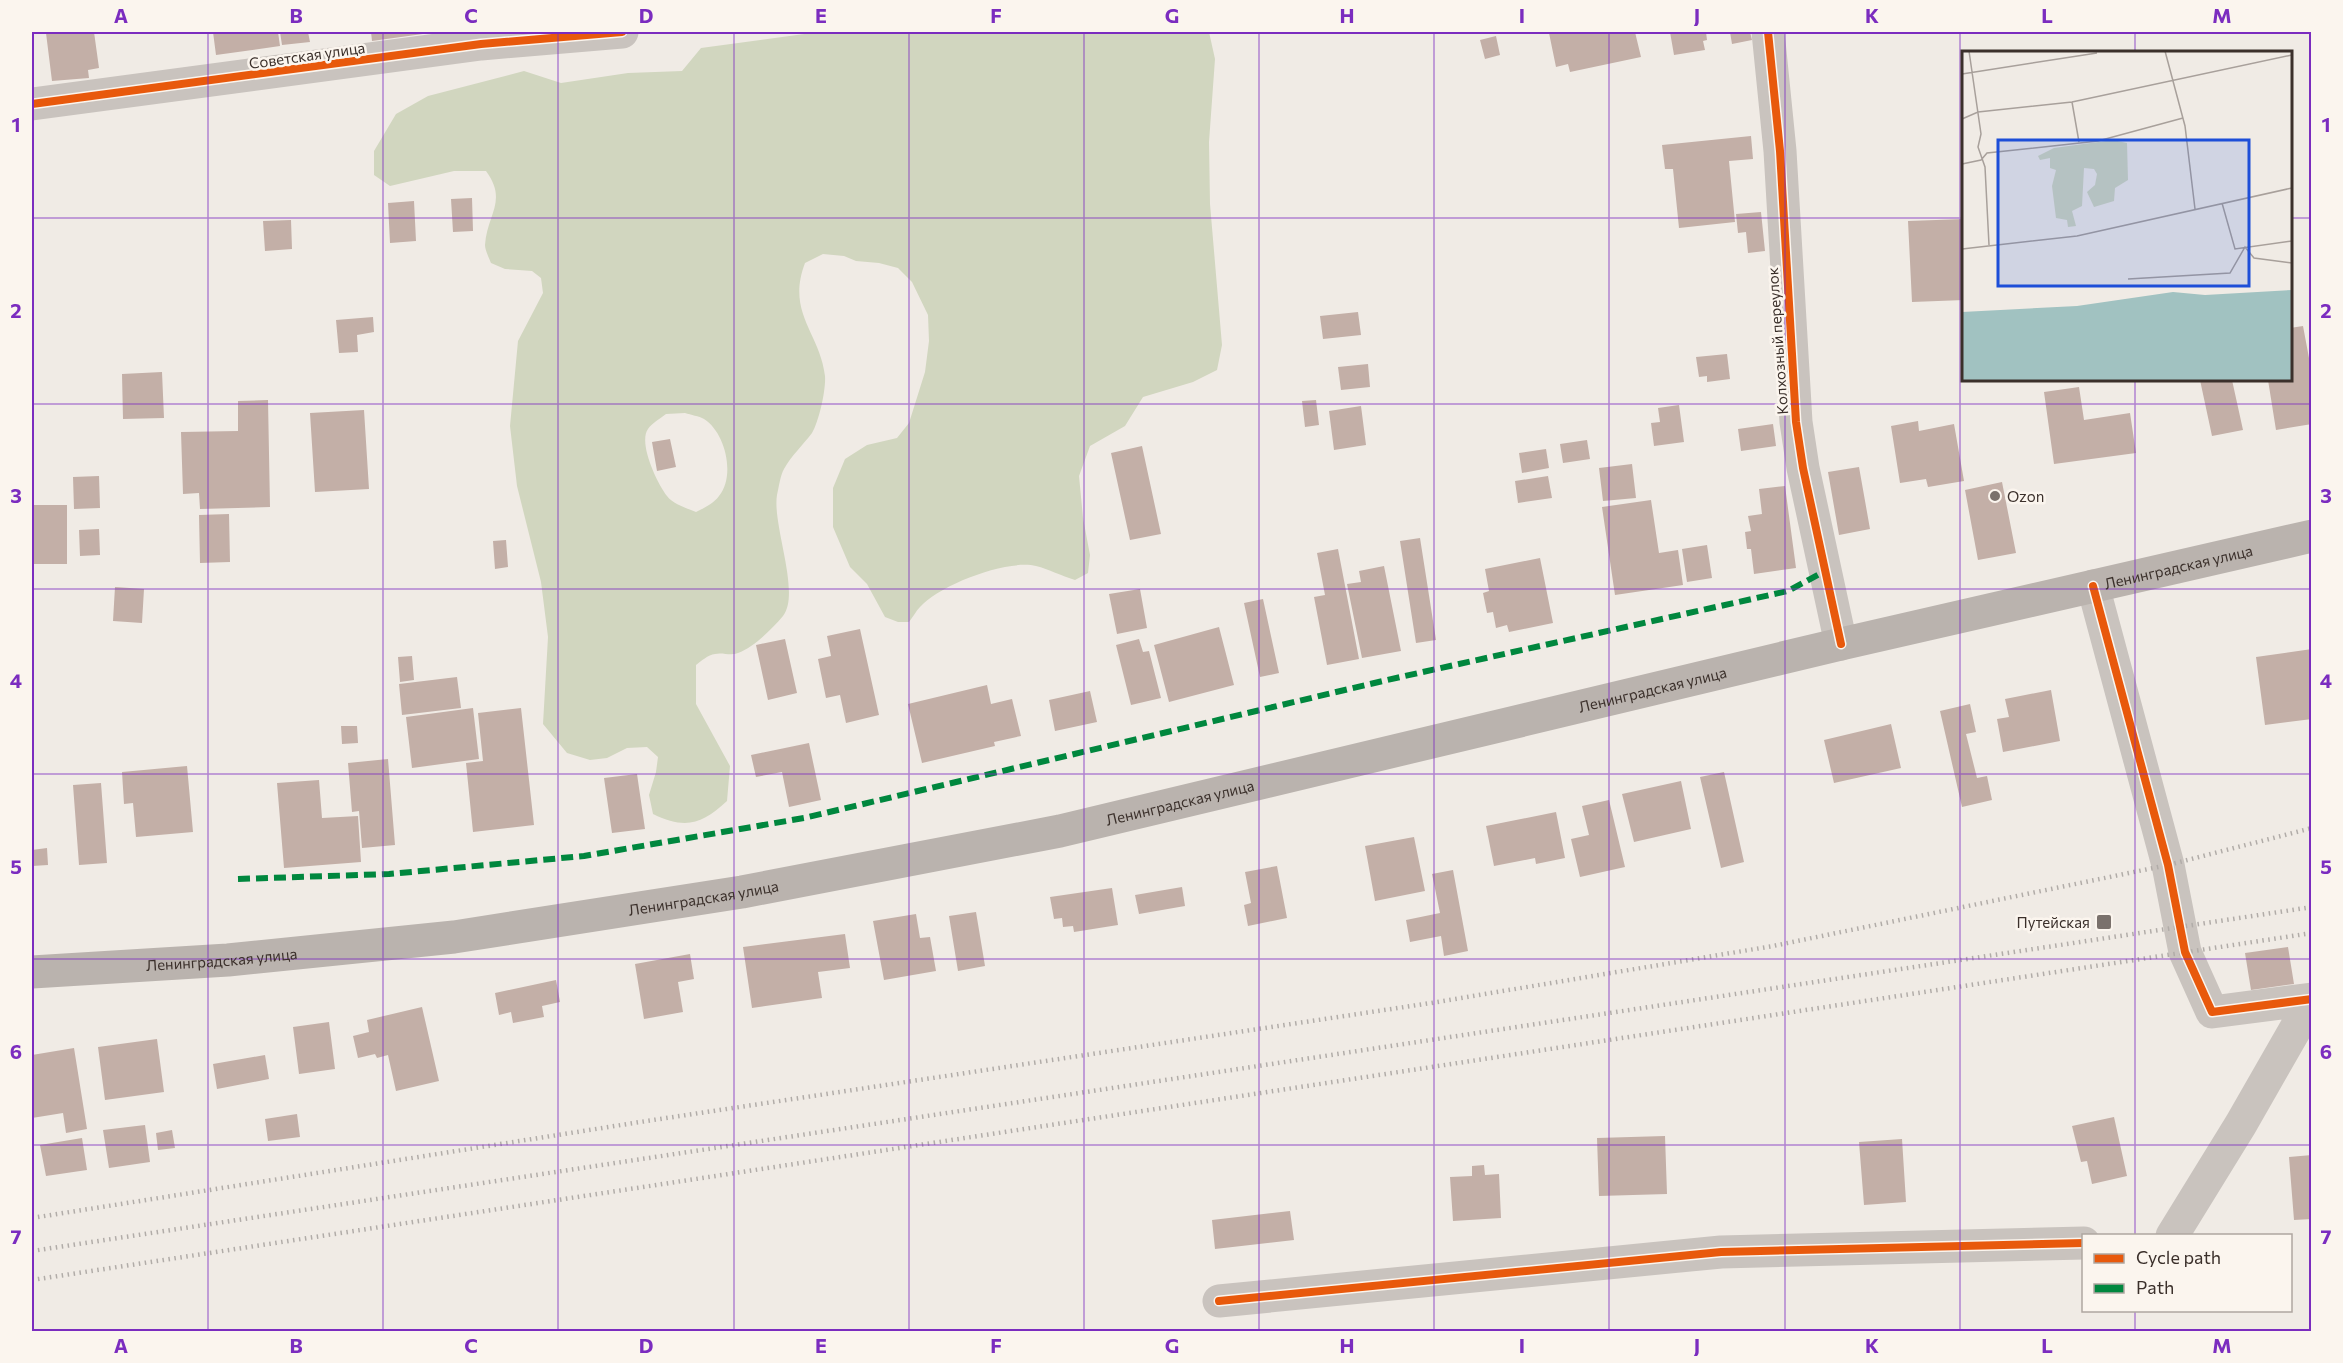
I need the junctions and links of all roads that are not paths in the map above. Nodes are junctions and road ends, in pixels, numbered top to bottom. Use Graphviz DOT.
graph roads {
  1 [pos="622,32"];
  2 [pos="1767,32"];
  3 [pos="32,104"];
  4 [pos="2312,536"];
  5 [pos="2093,586"];
  6 [pos="1841,644"];
  7 [pos="32,972"];
  8 [pos="2311,1000"];
  9 [pos="2173,1234"];
  10 [pos="2082,1243"];
  11 [pos="1219,1301"];
  1 -- 3 [label="street, Советская улица"];
  2 -- 6 [label="street, Колхозный переулок"];
  4 -- 5 [label="main road, Ленинградская улица"];
  5 -- 6 [label="main road, Ленинградская улица"];
  5 -- 8 [label="street"];
  6 -- 7 [label="main road, Ленинградская улица"];
  8 -- 9 [label="street"];
  10 -- 11 [label="street"];
}
